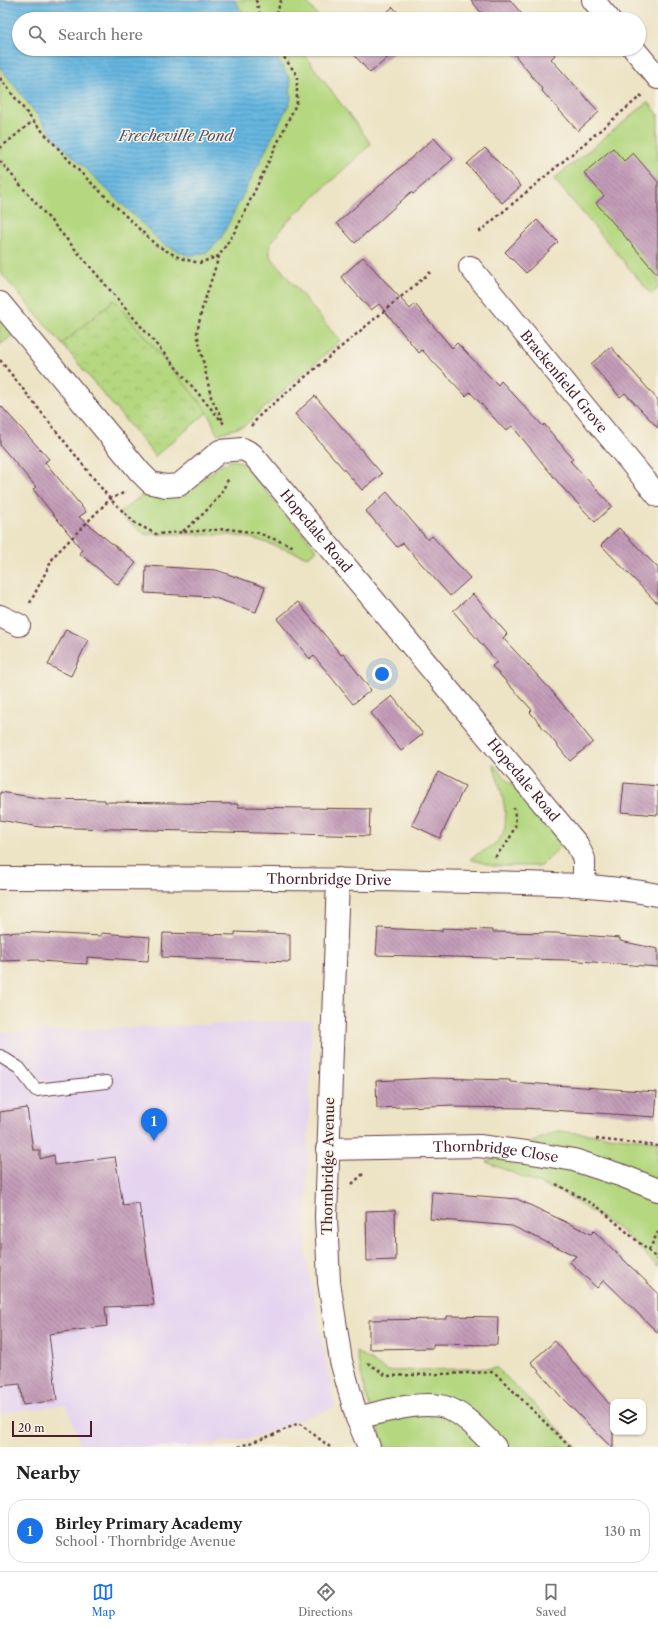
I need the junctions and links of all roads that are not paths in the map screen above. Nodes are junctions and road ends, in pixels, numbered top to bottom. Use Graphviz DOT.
graph roads {
  1 [pos="593,0"];
  2 [pos="603,12"];
  3 [pos="638,56"];
  4 [pos="653,85"];
  5 [pos="470,267"];
  6 [pos="0,303"];
  7 [pos="658,496"];
  8 [pos="0,616"];
  9 [pos="19,625"];
  10 [pos="0,878"];
  11 [pos="338,879"];
  12 [pos="584,885"];
  13 [pos="658,895"];
  14 [pos="0,1056"];
  15 [pos="106,1082"];
  16 [pos="328,1149"];
  17 [pos="658,1190"];
  18 [pos="357,1418"];
  19 [pos="369,1447"];
  20 [pos="495,1447"];
  1 -- 2 [label="street"];
  3 -- 4 [label="street"];
  5 -- 7 [label="street, Brackenfield Grove"];
  6 -- 12 [label="street, Hopedale Road"];
  8 -- 9 [label="street"];
  10 -- 11 [label="street, Thornbridge Drive"];
  11 -- 12 [label="street, Thornbridge Drive"];
  11 -- 16 [label="street, Thornbridge Avenue"];
  12 -- 13 [label="street, Thornbridge Drive"];
  14 -- 15 [label="lane"];
  16 -- 17 [label="street, Thornbridge Close"];
  16 -- 18 [label="street, Thornbridge Avenue"];
  18 -- 19 [label="street, Thornbridge Avenue"];
  18 -- 20 [label="street"];
}
